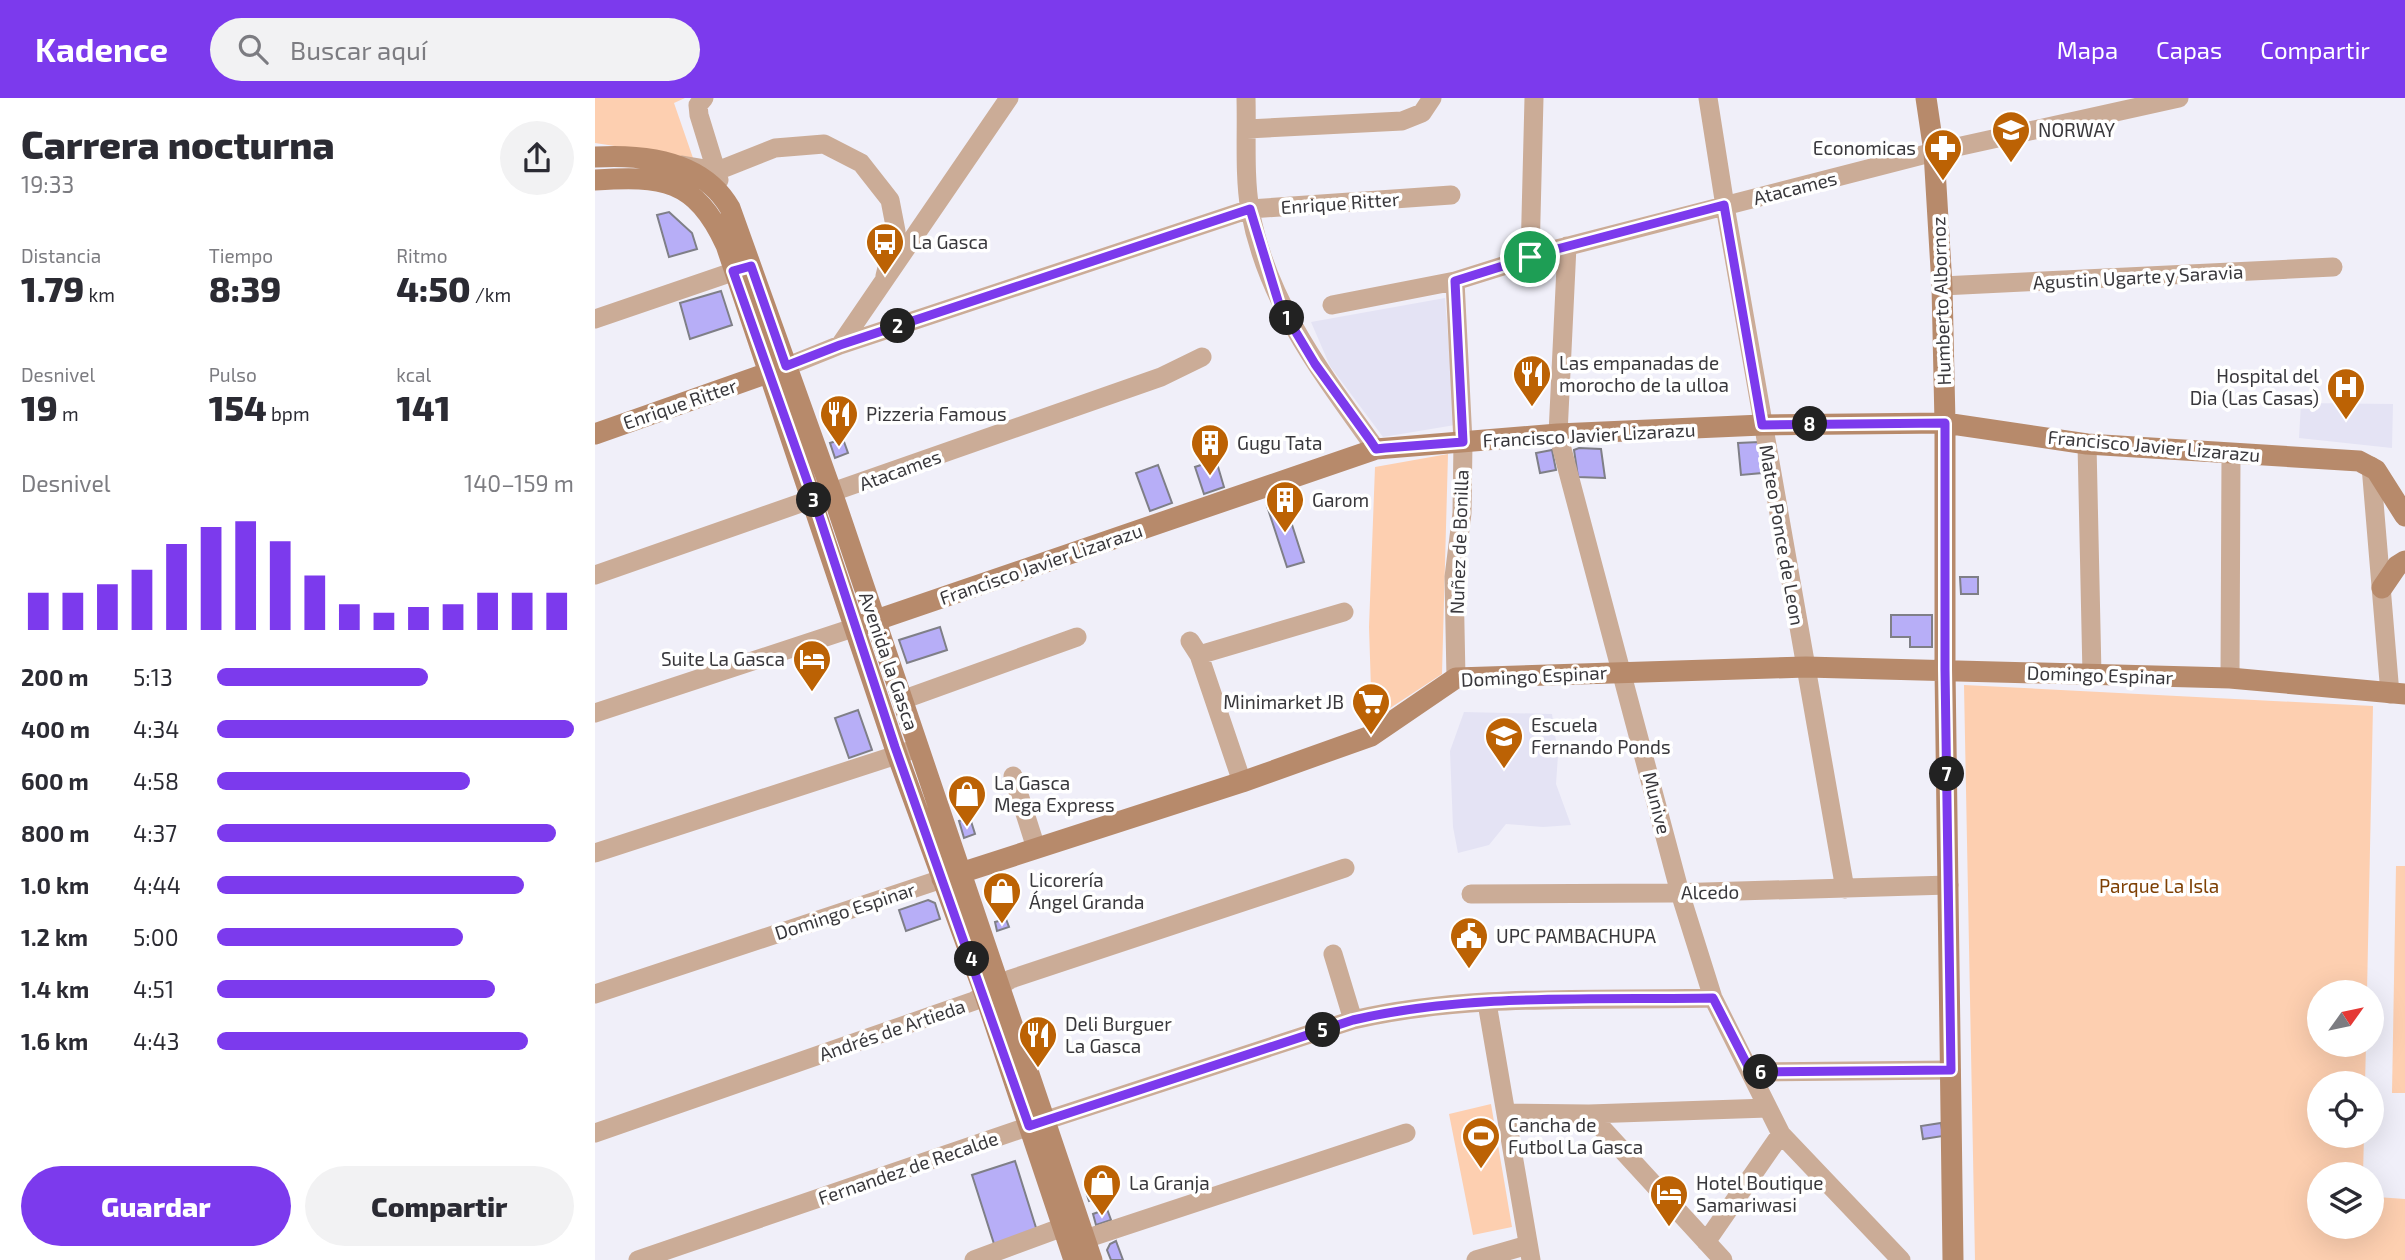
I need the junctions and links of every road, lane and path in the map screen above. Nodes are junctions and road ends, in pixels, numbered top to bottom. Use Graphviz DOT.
graph roads {
  1 [pos="704,98"];
  2 [pos="1009,98"];
  3 [pos="1246,98"];
  4 [pos="1432,98"];
  5 [pos="1534,98"];
  6 [pos="1709,98"];
  7 [pos="1926,98"];
  8 [pos="2179,98"];
  9 [pos="1247,130"];
  10 [pos="1934,152"];
  11 [pos="595,157"];
  12 [pos="669,163"];
  13 [pos="717,171"];
  14 [pos="595,180"];
  15 [pos="722,195"];
  16 [pos="1451,195"];
  17 [pos="1724,205"];
  18 [pos="1250,209"];
  19 [pos="1567,246"];
  20 [pos="1530,257"];
  21 [pos="2333,267"];
  22 [pos="742,269"];
  23 [pos="885,276"];
  24 [pos="1455,281"];
  25 [pos="1942,286"];
  26 [pos="1332,306"];
  27 [pos="595,319"];
  28 [pos="840,345"];
  29 [pos="1202,357"];
  30 [pos="777,370"];
  31 [pos="1945,423"];
  32 [pos="1762,425"];
  33 [pos="595,434"];
  34 [pos="1557,434"];
  35 [pos="1463,442"];
  36 [pos="2087,444"];
  37 [pos="1376,449"];
  38 [pos="2231,454"];
  39 [pos="2371,466"];
  40 [pos="823,497"];
  41 [pos="2405,516"];
  42 [pos="2405,561"];
  43 [pos="595,575"];
  44 [pos="2382,589"];
  45 [pos="1345,612"];
  46 [pos="865,624"];
  47 [pos="1077,637"];
  48 [pos="1806,667"];
  49 [pos="1945,669"];
  50 [pos="1623,671"];
  51 [pos="2092,675"];
  52 [pos="1456,678"];
  53 [pos="2230,678"];
  54 [pos="2397,694"];
  55 [pos="902,700"];
  56 [pos="595,713"];
  57 [pos="918,748"];
  58 [pos="898,757"];
  59 [pos="1013,776"];
  60 [pos="1242,782"];
  61 [pos="1036,848"];
  62 [pos="595,853"];
  63 [pos="1345,868"];
  64 [pos="951,875"];
  65 [pos="1949,885"];
  66 [pos="1845,889"];
  67 [pos="1680,893"];
  68 [pos="1471,894"];
  69 [pos="1333,954"];
  70 [pos="993,990"];
  71 [pos="595,994"];
  72 [pos="1713,998"];
  73 [pos="1487,1003"];
  74 [pos="1353,1020"];
  75 [pos="1951,1070"];
  76 [pos="1751,1072"];
  77 [pos="1768,1108"];
  78 [pos="1508,1113"];
  79 [pos="1589,1114"];
  80 [pos="1037,1123"];
  81 [pos="595,1133"];
  82 [pos="1406,1133"];
  83 [pos="1780,1134"];
  84 [pos="1073,1242"];
  85 [pos="1706,1242"];
  86 [pos="1530,1253"];
  87 [pos="1484,1259"];
  88 [pos="638,1260"];
  89 [pos="974,1260"];
  90 [pos="1092,1260"];
  91 [pos="1542,1260"];
  92 [pos="1723,1260"];
  93 [pos="1901,1260"];
  94 [pos="1953,1260"];
  1 -- 13 [label="street"];
  2 -- 23 [label="street"];
  3 -- 9 [label="street"];
  4 -- 9 [label="street"];
  5 -- 20 [label="street"];
  6 -- 17 [label="street, Mateo Ponce de Leon"];
  7 -- 10 [label="street, Humberto Albornoz"];
  8 -- 10 [label="street, Atacames"];
  9 -- 18 [label="street"];
  10 -- 17 [label="street, Atacames"];
  10 -- 25 [label="street, Humberto Albornoz"];
  11 -- 12 [label="street, Avenida la Gasca"];
  12 -- 13 [label="street"];
  12 -- 15 [label="street, Avenida la Gasca"];
  13 -- 15 [label="street"];
  13 -- 23 [label="street"];
  14 -- 22 [label="street, Avenida la Gasca"];
  15 -- 22 [label="street, Avenida la Gasca"];
  16 -- 18 [label="street, Enrique Ritter"];
  17 -- 19 [label="street, Atacames"];
  17 -- 32 [label="street, Mateo Ponce de Leon"];
  18 -- 28 [label="street, Enrique Ritter"];
  18 -- 37 [label="street"];
  19 -- 20 [label="street, Atacames"];
  19 -- 34 [label="street, Munive"];
  20 -- 24 [label="street, Atacames"];
  21 -- 25 [label="street, Agustin Ugarte y Saravia"];
  22 -- 27 [label="street"];
  22 -- 30 [label="street, Avenida la Gasca"];
  23 -- 28 [label="street"];
  24 -- 26 [label="street, Atacames"];
  24 -- 35 [label="street, Nuñez de Bonilla"];
  25 -- 31 [label="street, Humberto Albornoz"];
  28 -- 30 [label="street, Enrique Ritter"];
  29 -- 40 [label="street, Atacames"];
  30 -- 33 [label="street, Enrique Ritter"];
  30 -- 40 [label="street, Avenida la Gasca"];
  31 -- 32 [label="street, Francisco Javier Lizarazu"];
  31 -- 36 [label="street, Francisco Javier Lizarazu"];
  31 -- 49 [label="street, Humberto Albornoz"];
  32 -- 34 [label="street, Francisco Javier Lizarazu"];
  32 -- 48 [label="street, Mateo Ponce de Leon"];
  34 -- 35 [label="street, Francisco Javier Lizarazu"];
  34 -- 50 [label="street, Munive"];
  35 -- 37 [label="street, Francisco Javier Lizarazu"];
  35 -- 52 [label="street, Nuñez de Bonilla"];
  36 -- 38 [label="street, Francisco Javier Lizarazu"];
  36 -- 51 [label="street"];
  37 -- 46 [label="street, Francisco Javier Lizarazu"];
  38 -- 39 [label="street, Francisco Javier Lizarazu"];
  38 -- 53 [label="street"];
  39 -- 41 [label="street"];
  39 -- 44 [label="street"];
  40 -- 43 [label="street, Atacames"];
  40 -- 46 [label="street, Avenida la Gasca"];
  42 -- 44 [label="street"];
  44 -- 54 [label="street"];
  45 -- 60 [label="street"];
  46 -- 55 [label="street, Avenida la Gasca"];
  46 -- 56 [label="street, Francisco Javier Lizarazu"];
  46 -- 58 [label="street, Avenida la Gasca"];
  47 -- 55 [label="street"];
  48 -- 49 [label="street, Domingo Espinar"];
  48 -- 50 [label="street, Domingo Espinar"];
  48 -- 66 [label="street, Mateo Ponce de Leon"];
  49 -- 51 [label="street, Domingo Espinar"];
  49 -- 65 [label="street, Humberto Albornoz"];
  50 -- 52 [label="street, Domingo Espinar"];
  50 -- 67 [label="street, Munive"];
  51 -- 53 [label="street, Domingo Espinar"];
  52 -- 60 [label="street, Domingo Espinar"];
  53 -- 54 [label="street, Domingo Espinar"];
  55 -- 57 [label="street, Avenida la Gasca"];
  57 -- 58 [label="street"];
  57 -- 64 [label="street, Avenida la Gasca"];
  58 -- 62 [label="street"];
  58 -- 64 [label="street, Avenida la Gasca"];
  59 -- 61 [label="street"];
  60 -- 61 [label="street, Domingo Espinar"];
  61 -- 64 [label="street, Domingo Espinar"];
  63 -- 70 [label="street, Andrés de Artieda"];
  64 -- 70 [label="street, Avenida la Gasca"];
  64 -- 71 [label="street, Domingo Espinar"];
  65 -- 66 [label="street, Alcedo"];
  65 -- 75 [label="street, Humberto Albornoz"];
  66 -- 67 [label="street, Alcedo"];
  67 -- 68 [label="street, Alcedo"];
  67 -- 72 [label="street, Munive"];
  69 -- 74 [label="street"];
  70 -- 80 [label="street, Avenida la Gasca"];
  70 -- 81 [label="street, Andrés de Artieda"];
  72 -- 73 [label="street, Fernandez de Recalde"];
  72 -- 76 [label="street, Munive"];
  73 -- 74 [label="street, Fernandez de Recalde"];
  73 -- 78 [label="street"];
  74 -- 80 [label="street, Fernandez de Recalde"];
  75 -- 76 [label="street"];
  75 -- 94 [label="street, Humberto Albornoz"];
  76 -- 77 [label="street, Munive"];
  77 -- 79 [label="street"];
  77 -- 83 [label="street, Munive"];
  78 -- 79 [label="street"];
  78 -- 86 [label="street"];
  79 -- 85 [label="street"];
  80 -- 84 [label="street, Avenida la Gasca"];
  80 -- 88 [label="street, Fernandez de Recalde"];
  82 -- 84 [label="street"];
  83 -- 85 [label="street"];
  83 -- 93 [label="street, Munive"];
  84 -- 89 [label="street"];
  84 -- 90 [label="street, Avenida la Gasca"];
  85 -- 92 [label="street"];
  86 -- 87 [label="street"];
  86 -- 91 [label="street"];
}
